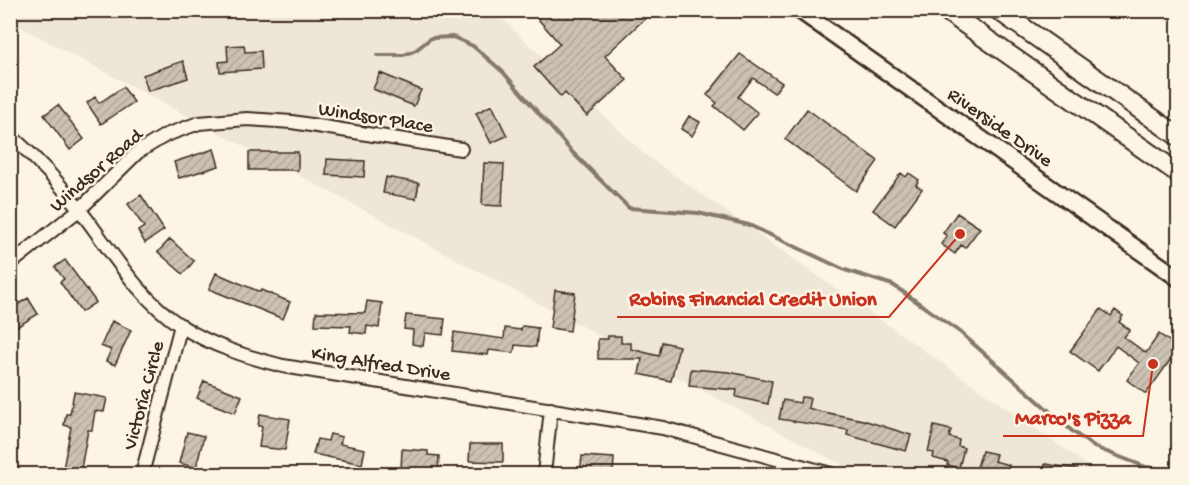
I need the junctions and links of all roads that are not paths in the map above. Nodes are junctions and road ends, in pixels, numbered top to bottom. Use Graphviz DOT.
graph roads {
  1 [pos="799,10"];
  2 [pos="945,10"];
  3 [pos="999,10"];
  4 [pos="285,122"];
  5 [pos="10,135"];
  6 [pos="1179,136"];
  7 [pos="460,149"];
  8 [pos="1179,173"];
  9 [pos="80,209"];
  10 [pos="10,264"];
  11 [pos="1179,278"];
  12 [pos="181,326"];
  13 [pos="551,409"];
  14 [pos="142,474"];
  15 [pos="544,474"];
  16 [pos="831,474"];
  1 -- 11 [label="main road, Riverside Drive"];
  2 -- 8 [label="highway"];
  3 -- 6 [label="highway"];
  4 -- 7 [label="street, Windsor Place"];
  4 -- 9 [label="street, Windsor Road"];
  5 -- 9 [label="street, King Alfred Drive"];
  9 -- 10 [label="street, Windsor Road"];
  9 -- 12 [label="street, King Alfred Drive"];
  12 -- 13 [label="street, King Alfred Drive"];
  12 -- 14 [label="street, Victoria Circle"];
  13 -- 15 [label="street"];
  13 -- 16 [label="street, King Alfred Drive"];
}
